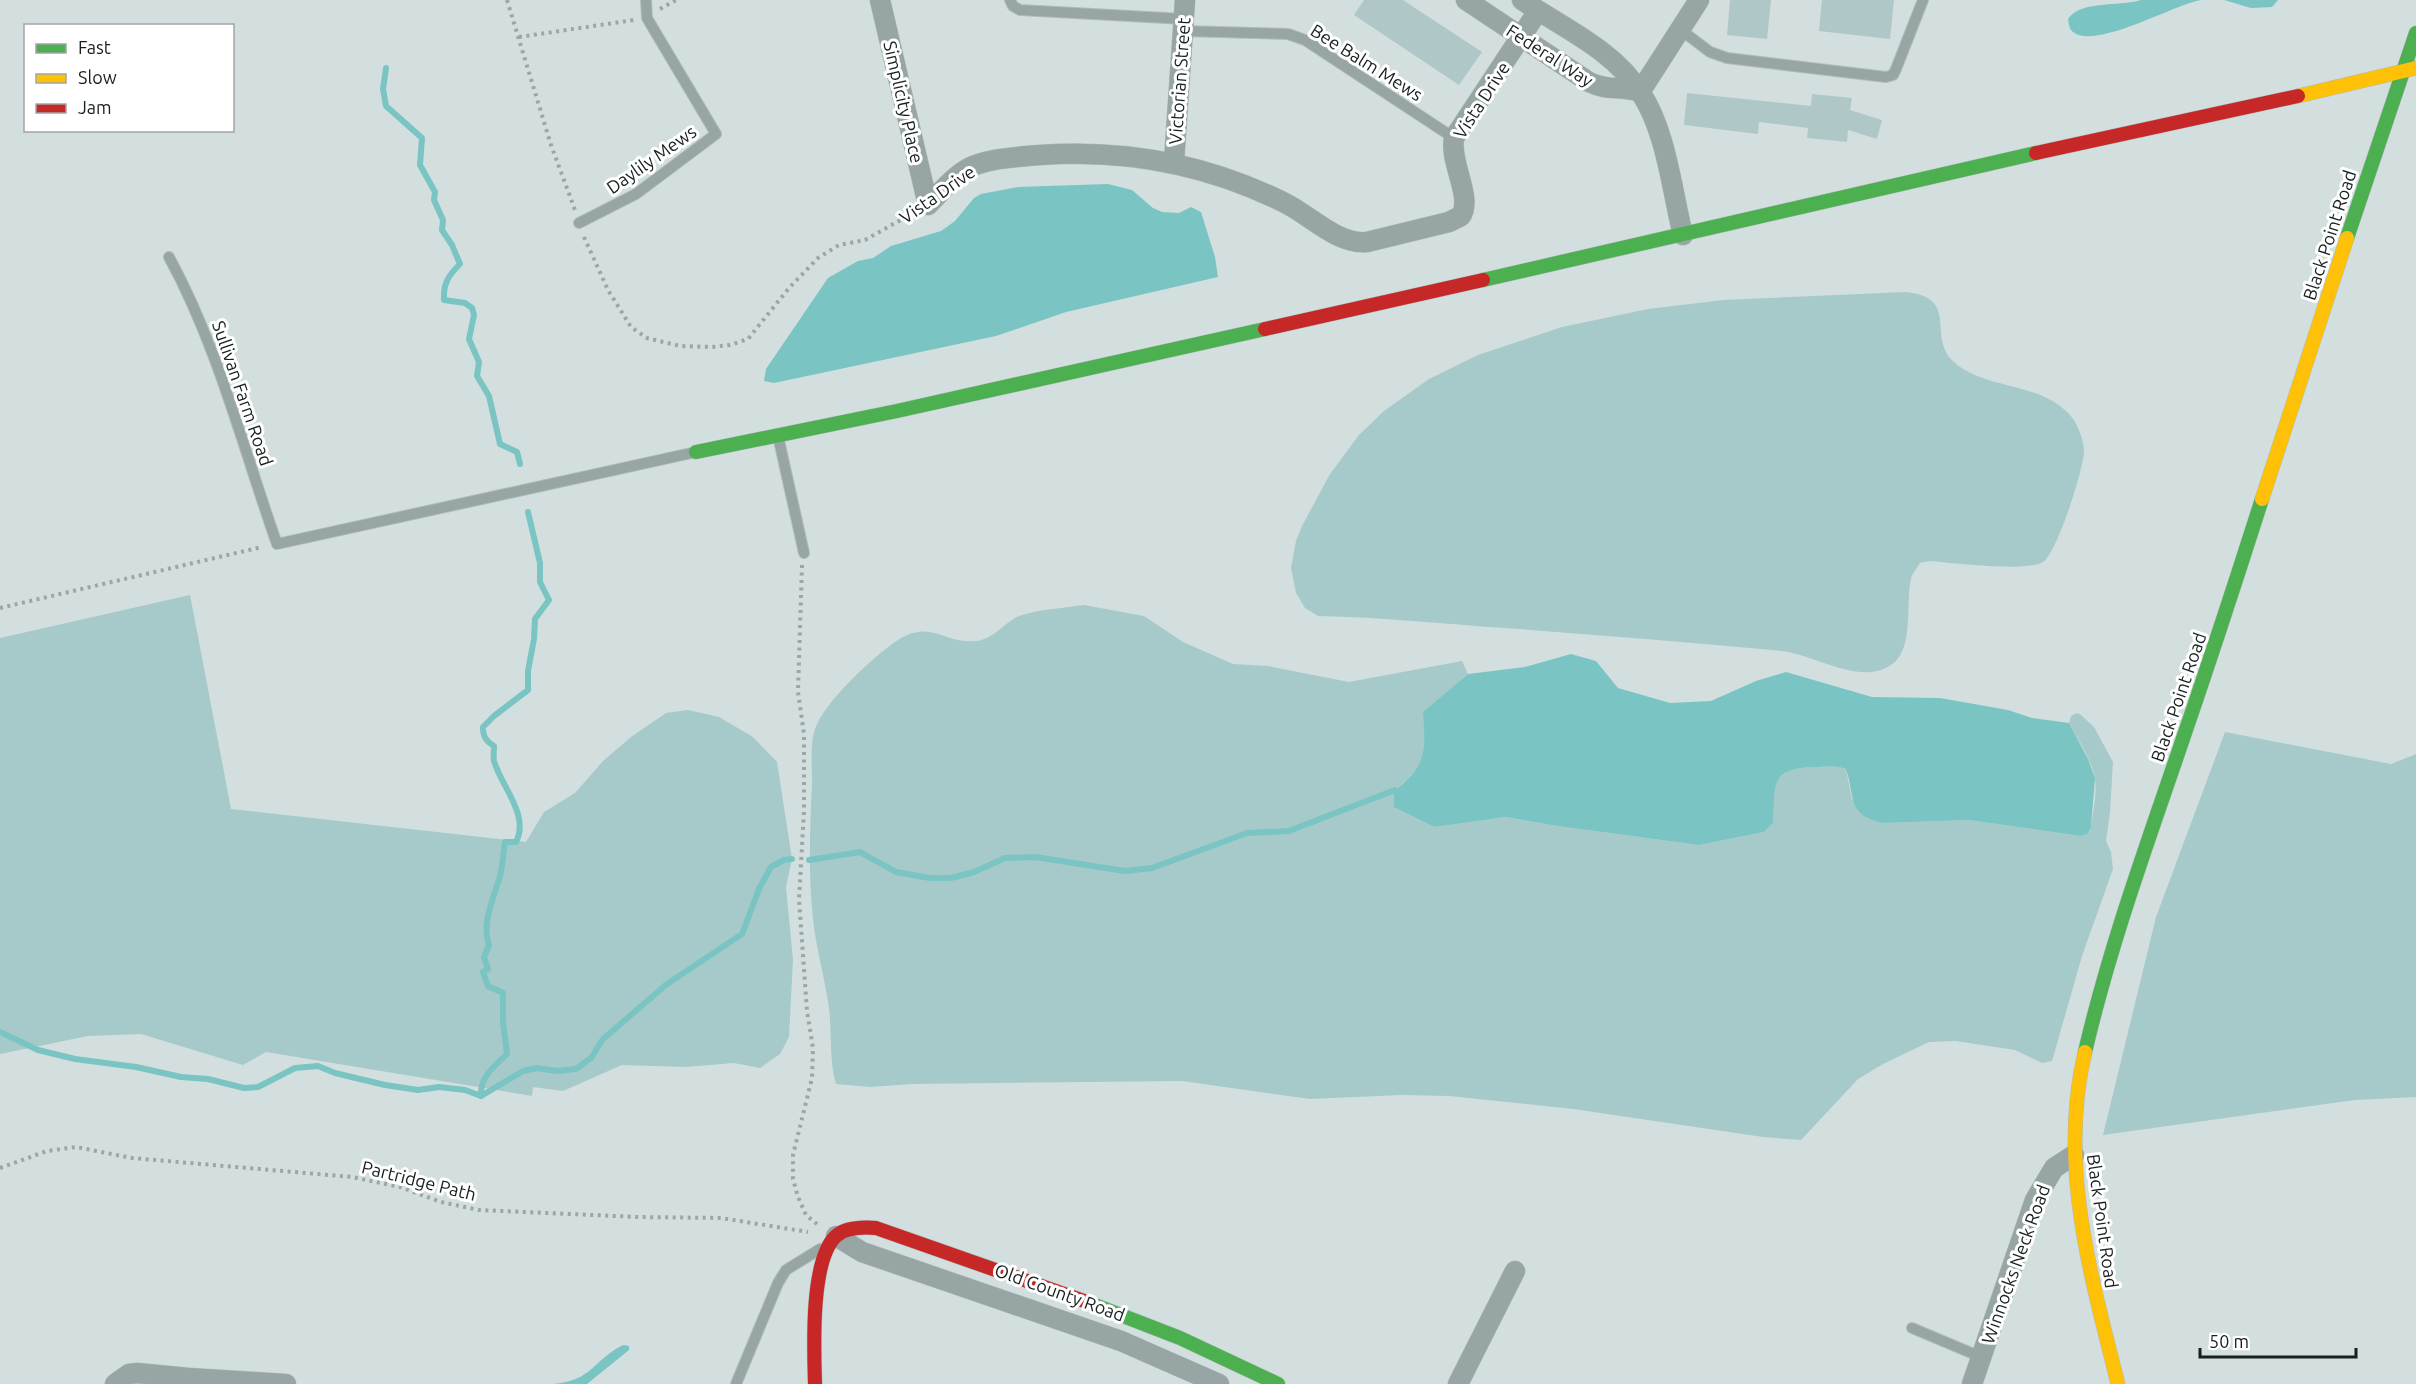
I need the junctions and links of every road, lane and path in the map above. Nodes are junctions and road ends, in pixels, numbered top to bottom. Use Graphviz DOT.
graph roads {
  1 [pos="507,0"];
  2 [pos="646,0"];
  3 [pos="676,0"];
  4 [pos="880,0"];
  5 [pos="1010,0"];
  6 [pos="1466,0"];
  7 [pos="1699,0"];
  8 [pos="1923,0"];
  9 [pos="1530,5"];
  10 [pos="1184,17"];
  11 [pos="646,18"];
  12 [pos="1681,30"];
  13 [pos="2416,33"];
  14 [pos="519,37"];
  15 [pos="1522,38"];
  16 [pos="2410,70"];
  17 [pos="1640,92"];
  18 [pos="1454,138"];
  19 [pos="1174,162"];
  20 [pos="928,204"];
  21 [pos="579,223"];
  22 [pos="1683,235"];
  23 [pos="169,257"];
  24 [pos="778,435"];
  25 [pos="696,452"];
  26 [pos="278,544"];
  27 [pos="804,553"];
  28 [pos="0,608"];
  29 [pos="2074,1155"];
  30 [pos="0,1168"];
  31 [pos="832,1240"];
  32 [pos="1515,1271"];
  33 [pos="1044,1300"];
  34 [pos="1912,1328"];
  35 [pos="1981,1357"];
  36 [pos="115,1384"];
  37 [pos="286,1384"];
  38 [pos="736,1384"];
  39 [pos="815,1384"];
  40 [pos="1219,1384"];
  41 [pos="1278,1384"];
  42 [pos="1458,1384"];
  43 [pos="1972,1384"];
  44 [pos="2118,1384"];
  1 -- 14 [label="path, Vista Drive"];
  2 -- 11 [label="lane"];
  3 -- 11 [label="path"];
  4 -- 20 [label="street, Simplicity Place"];
  5 -- 10 [label="lane, Bee Balm Mews"];
  6 -- 15 [label="street, Federal Way"];
  7 -- 12 [label="street"];
  8 -- 12 [label="lane"];
  9 -- 15 [label="street, Vista Drive"];
  9 -- 17 [label="street, Federal Way"];
  10 -- 18 [label="lane, Bee Balm Mews"];
  10 -- 19 [label="street, Victorian Street"];
  11 -- 14 [label="path"];
  11 -- 21 [label="lane, Daylily Mews"];
  12 -- 17 [label="street"];
  13 -- 16 [label="street, Black Point Road"];
  14 -- 21 [label="path, Vista Drive"];
  15 -- 17 [label="street, Federal Way"];
  15 -- 18 [label="street, Vista Drive"];
  16 -- 22 [label="street"];
  16 -- 29 [label="street, Black Point Road"];
  17 -- 22 [label="street, Federal Way"];
  18 -- 19 [label="street, Vista Drive"];
  19 -- 20 [label="street, Vista Drive"];
  20 -- 21 [label="path, Vista Drive"];
  22 -- 24 [label="street"];
  23 -- 26 [label="lane, Sullivan Farm Road"];
  24 -- 25 [label="street"];
  24 -- 27 [label="lane"];
  25 -- 26 [label="lane"];
  26 -- 28 [label="path"];
  27 -- 31 [label="path"];
  29 -- 35 [label="street, Winnocks Neck Road"];
  29 -- 44 [label="street, Black Point Road"];
  30 -- 31 [label="path, Partridge Path"];
  31 -- 33 [label="street, Old County Road"];
  31 -- 33 [label="street, Old County Road"];
  31 -- 38 [label="lane"];
  31 -- 39 [label="street"];
  32 -- 42 [label="street"];
  33 -- 40 [label="street, Old County Road"];
  33 -- 41 [label="street, Old County Road"];
  34 -- 35 [label="lane"];
  35 -- 43 [label="street, Winnocks Neck Road"];
  36 -- 37 [label="street"];
}
